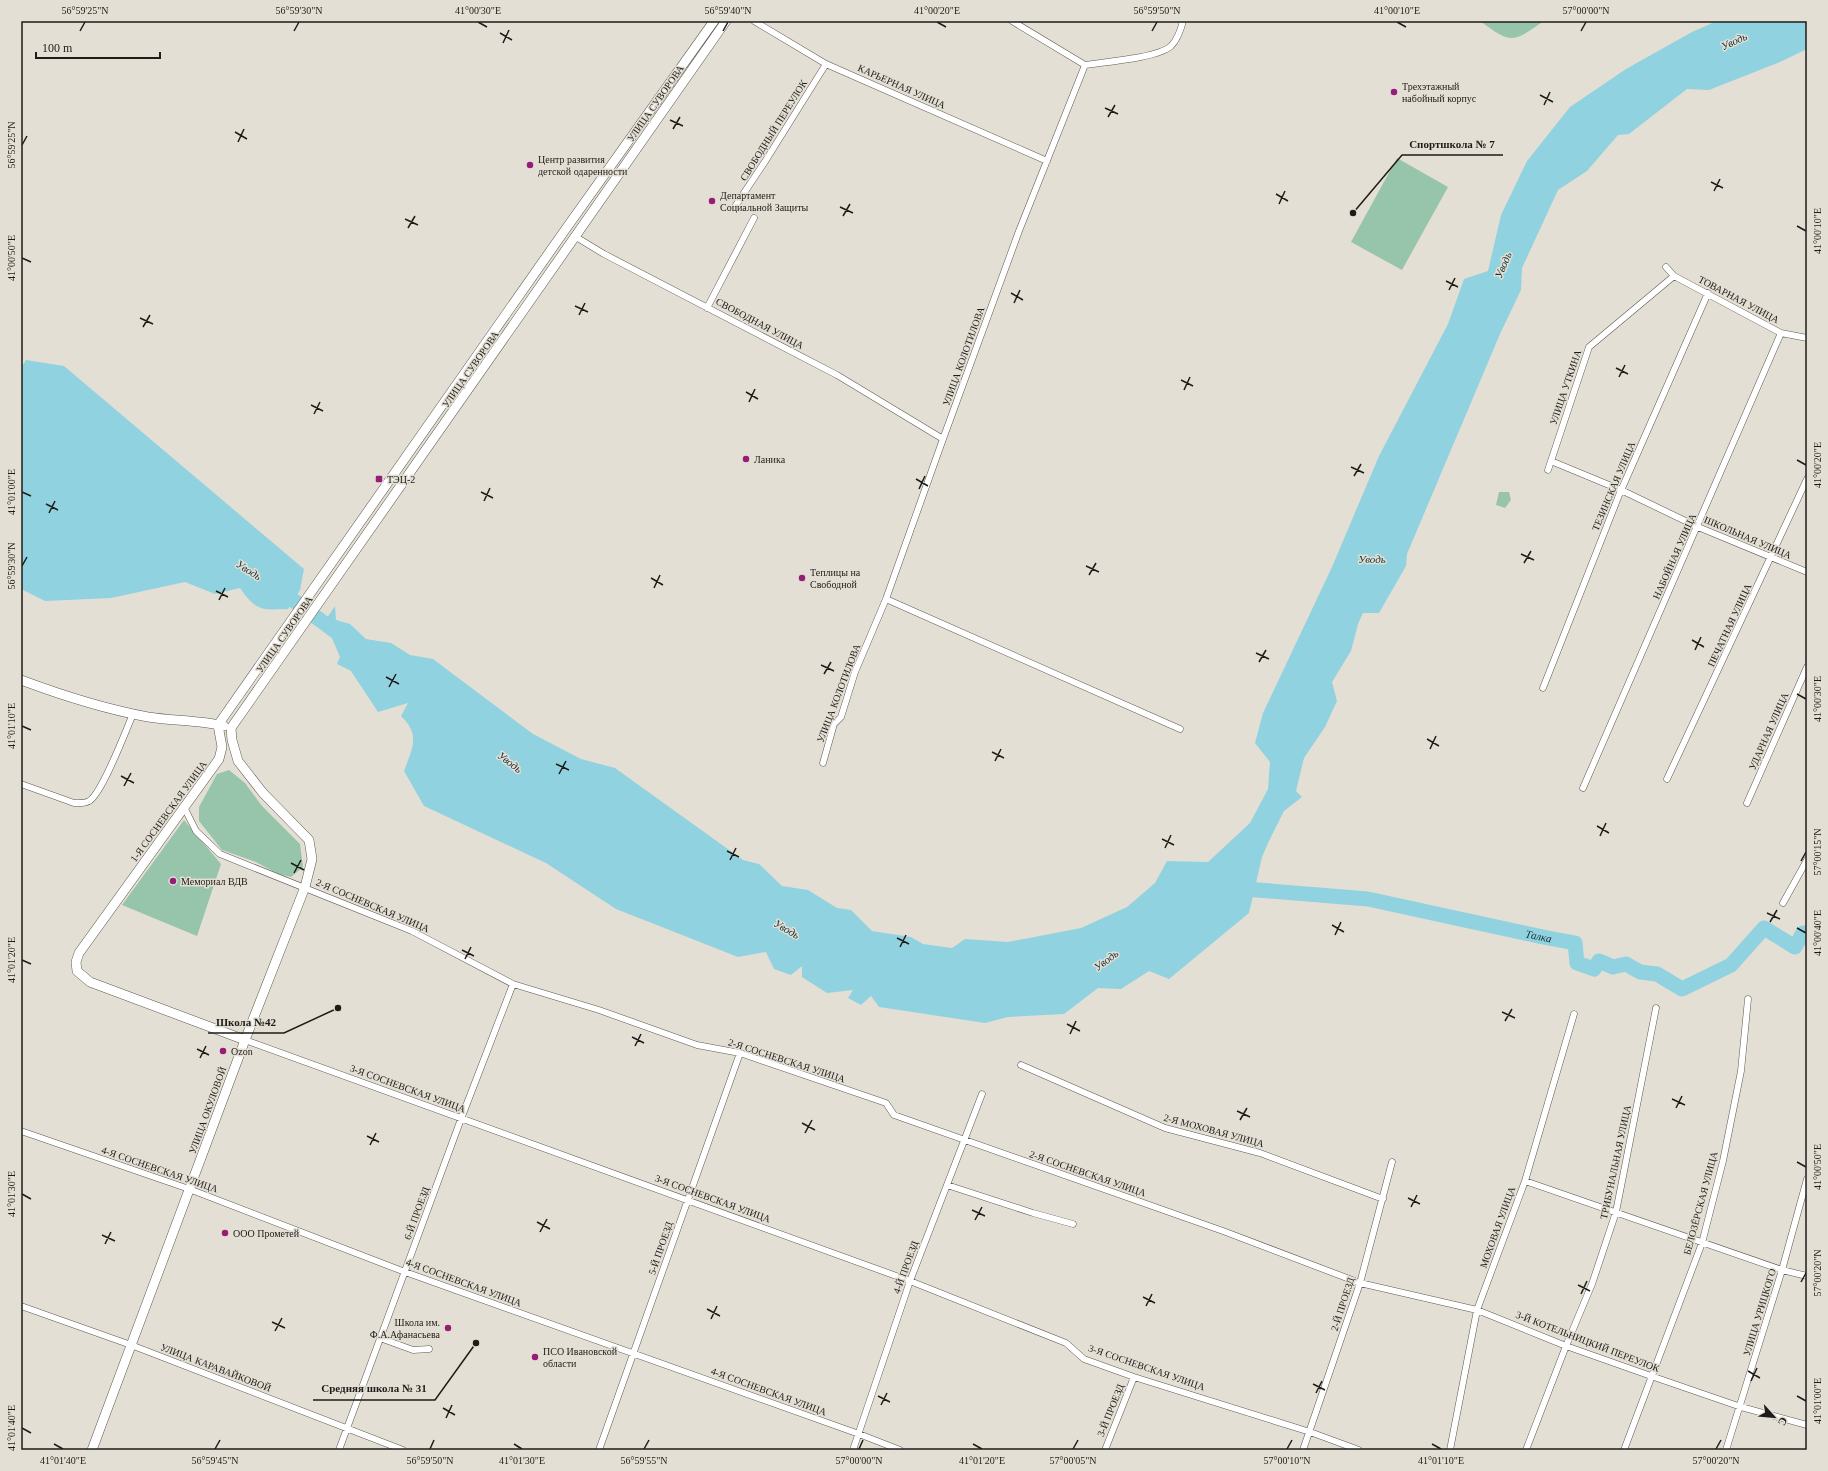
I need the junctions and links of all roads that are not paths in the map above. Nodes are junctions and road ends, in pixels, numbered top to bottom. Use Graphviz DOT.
graph roads {
  1 [pos="714,21"];
  2 [pos="726,21"];
  3 [pos="754,21"];
  4 [pos="1012,21"];
  5 [pos="1183,21"];
  6 [pos="826,64"];
  7 [pos="1085,65"];
  8 [pos="1047,161"];
  9 [pos="736,206"];
  10 [pos="754,218"];
  11 [pos="565,230"];
  12 [pos="576,237"];
  13 [pos="1666,267"];
  14 [pos="1674,276"];
  15 [pos="1708,293"];
  16 [pos="707,308"];
  17 [pos="1781,333"];
  18 [pos="1807,338"];
  19 [pos="943,439"];
  20 [pos="411,449"];
  21 [pos="422,457"];
  22 [pos="1551,460"];
  23 [pos="1548,470"];
  24 [pos="1807,479"];
  25 [pos="1621,490"];
  26 [pos="1698,527"];
  27 [pos="1772,558"];
  28 [pos="1807,572"];
  29 [pos="886,599"];
  30 [pos="1807,667"];
  31 [pos="21,680"];
  32 [pos="1543,688"];
  33 [pos="133,714"];
  34 [pos="218,725"];
  35 [pos="231,728"];
  36 [pos="1180,729"];
  37 [pos="823,764"];
  38 [pos="1667,779"];
  39 [pos="21,784"];
  40 [pos="1583,788"];
  41 [pos="1747,804"];
  42 [pos="184,807"];
  43 [pos="1807,860"];
  44 [pos="305,888"];
  45 [pos="1783,903"];
  46 [pos="79,953"];
  47 [pos="513,984"];
  48 [pos="1748,999"];
  49 [pos="1656,1008"];
  50 [pos="1574,1014"];
  51 [pos="245,1040"];
  52 [pos="740,1053"];
  53 [pos="1021,1065"];
  54 [pos="982,1094"];
  55 [pos="461,1119"];
  56 [pos="21,1131"];
  57 [pos="965,1140"];
  58 [pos="1392,1162"];
  59 [pos="1807,1179"];
  60 [pos="1525,1181"];
  61 [pos="947,1185"];
  62 [pos="189,1189"];
  63 [pos="1383,1198"];
  64 [pos="687,1200"];
  65 [pos="1616,1212"];
  66 [pos="1073,1224"];
  67 [pos="1702,1243"];
  68 [pos="1782,1270"];
  69 [pos="406,1272"];
  70 [pos="1807,1276"];
  71 [pos="910,1281"];
  72 [pos="1360,1283"];
  73 [pos="21,1306"];
  74 [pos="1477,1310"];
  75 [pos="380,1338"];
  76 [pos="131,1345"];
  77 [pos="1566,1346"];
  78 [pos="429,1349"];
  79 [pos="634,1353"];
  80 [pos="1134,1376"];
  81 [pos="1651,1376"];
  82 [pos="1741,1407"];
  83 [pos="1807,1425"];
  84 [pos="346,1429"];
  85 [pos="1310,1432"];
  86 [pos="859,1434"];
  87 [pos="92,1450"];
  88 [pos="339,1450"];
  89 [pos="403,1450"];
  90 [pos="599,1450"];
  91 [pos="853,1450"];
  92 [pos="900,1450"];
  93 [pos="1105,1450"];
  94 [pos="1304,1450"];
  95 [pos="1359,1450"];
  96 [pos="1450,1450"];
  97 [pos="1526,1450"];
  98 [pos="1624,1450"];
  99 [pos="1726,1450"];
  1 -- 11 [label="main road, УЛИЦА СУВОРОВА"];
  2 -- 12 [label="main road, УЛИЦА СУВОРОВА"];
  3 -- 6 [label="street, КАРЬЕРНАЯ УЛИЦА"];
  4 -- 7 [label="street"];
  5 -- 7 [label="street"];
  6 -- 8 [label="street, КАРЬЕРНАЯ УЛИЦА"];
  6 -- 9 [label="street, СВОБОДНЫЙ ПЕРЕУЛОК"];
  7 -- 8 [label="street, УЛИЦА КОЛОТИЛОВА"];
  8 -- 19 [label="street, УЛИЦА КОЛОТИЛОВА"];
  10 -- 16 [label="street"];
  11 -- 12 [label="main road, СВОБОДНАЯ УЛИЦА"];
  11 -- 20 [label="main road, УЛИЦА СУВОРОВА"];
  12 -- 16 [label="street, СВОБОДНАЯ УЛИЦА"];
  12 -- 21 [label="main road, УЛИЦА СУВОРОВА"];
  13 -- 14 [label="street, ТОВАРНАЯ УЛИЦА"];
  14 -- 15 [label="street, ТОВАРНАЯ УЛИЦА"];
  14 -- 22 [label="street, УЛИЦА УТКИНА"];
  15 -- 17 [label="street, ТОВАРНАЯ УЛИЦА"];
  15 -- 25 [label="street, ТЕЗИНСКАЯ УЛИЦА"];
  16 -- 19 [label="street, СВОБОДНАЯ УЛИЦА"];
  17 -- 18 [label="street, ТОВАРНАЯ УЛИЦА"];
  17 -- 26 [label="street, НАБОЙНАЯ УЛИЦА"];
  19 -- 29 [label="street, УЛИЦА КОЛОТИЛОВА"];
  20 -- 21 [label="main road"];
  20 -- 34 [label="main road, УЛИЦА СУВОРОВА"];
  21 -- 35 [label="main road, УЛИЦА СУВОРОВА"];
  22 -- 23 [label="street, УЛИЦА УТКИНА"];
  22 -- 25 [label="street, ШКОЛЬНАЯ УЛИЦА"];
  24 -- 27 [label="street, ПЕЧАТНАЯ УЛИЦА"];
  25 -- 26 [label="street, ШКОЛЬНАЯ УЛИЦА"];
  25 -- 32 [label="street, ТЕЗИНСКАЯ УЛИЦА"];
  26 -- 27 [label="street, ШКОЛЬНАЯ УЛИЦА"];
  26 -- 40 [label="street, НАБОЙНАЯ УЛИЦА"];
  27 -- 28 [label="street, ШКОЛЬНАЯ УЛИЦА"];
  27 -- 38 [label="street, ПЕЧАТНАЯ УЛИЦА"];
  29 -- 36 [label="street"];
  29 -- 37 [label="street, УЛИЦА КОЛОТИЛОВА"];
  30 -- 41 [label="street, УДАРНАЯ УЛИЦА"];
  31 -- 33 [label="main road"];
  33 -- 34 [label="main road"];
  33 -- 39 [label="street"];
  34 -- 35 [label="main road"];
  34 -- 42 [label="main road, 1-Я СОСНЕВСКАЯ УЛИЦА"];
  35 -- 44 [label="main road, УЛИЦА ОКУЛОВОЙ"];
  42 -- 44 [label="street, 2-Я СОСНЕВСКАЯ УЛИЦА"];
  42 -- 46 [label="main road, 1-Я СОСНЕВСКАЯ УЛИЦА"];
  43 -- 45 [label="street"];
  44 -- 47 [label="street, 2-Я СОСНЕВСКАЯ УЛИЦА"];
  44 -- 51 [label="main road, УЛИЦА ОКУЛОВОЙ"];
  46 -- 51 [label="main road, 3-Я СОСНЕВСКАЯ УЛИЦА"];
  47 -- 52 [label="street, 2-Я СОСНЕВСКАЯ УЛИЦА"];
  47 -- 55 [label="street, 6-Й ПРОЕЗД"];
  48 -- 67 [label="street, БЕЛОЗЁРСКАЯ УЛИЦА"];
  49 -- 65 [label="street, ТРИБУНАЛЬНАЯ УЛИЦА"];
  50 -- 60 [label="street, МОХОВАЯ УЛИЦА"];
  51 -- 55 [label="street, 3-Я СОСНЕВСКАЯ УЛИЦА"];
  51 -- 62 [label="main road, УЛИЦА ОКУЛОВОЙ"];
  52 -- 57 [label="street, 2-Я СОСНЕВСКАЯ УЛИЦА"];
  52 -- 64 [label="street, 5-Й ПРОЕЗД"];
  53 -- 63 [label="street, 2-Я МОХОВАЯ УЛИЦА"];
  54 -- 57 [label="street, 4-Й ПРОЕЗД"];
  55 -- 64 [label="street, 3-Я СОСНЕВСКАЯ УЛИЦА"];
  55 -- 69 [label="street, 6-Й ПРОЕЗД"];
  56 -- 62 [label="street, 4-Я СОСНЕВСКАЯ УЛИЦА"];
  57 -- 61 [label="street, 4-Й ПРОЕЗД"];
  57 -- 72 [label="street, 2-Я СОСНЕВСКАЯ УЛИЦА"];
  58 -- 63 [label="street, 2-Й ПРОЕЗД"];
  59 -- 68 [label="street, УЛИЦА УРИЦКОГО"];
  60 -- 65 [label="street"];
  60 -- 74 [label="street, МОХОВАЯ УЛИЦА"];
  61 -- 66 [label="street"];
  61 -- 71 [label="street, 4-Й ПРОЕЗД"];
  62 -- 69 [label="street, 4-Я СОСНЕВСКАЯ УЛИЦА"];
  62 -- 76 [label="main road, УЛИЦА ОКУЛОВОЙ"];
  63 -- 72 [label="street, 2-Й ПРОЕЗД"];
  64 -- 71 [label="street, 3-Я СОСНЕВСКАЯ УЛИЦА"];
  64 -- 79 [label="street, 5-Й ПРОЕЗД"];
  65 -- 67 [label="street"];
  65 -- 77 [label="street, ТРИБУНАЛЬНАЯ УЛИЦА"];
  67 -- 68 [label="street"];
  67 -- 81 [label="street, БЕЛОЗЁРСКАЯ УЛИЦА"];
  68 -- 70 [label="street"];
  68 -- 82 [label="street, УЛИЦА УРИЦКОГО"];
  69 -- 75 [label="street, 6-Й ПРОЕЗД"];
  69 -- 79 [label="street, 4-Я СОСНЕВСКАЯ УЛИЦА"];
  71 -- 80 [label="street, 3-Я СОСНЕВСКАЯ УЛИЦА"];
  71 -- 86 [label="street, 4-Й ПРОЕЗД"];
  72 -- 74 [label="street, 3-Й КОТЕЛЬНИЦКИЙ ПЕРЕУЛОК"];
  72 -- 85 [label="street, 2-Й ПРОЕЗД"];
  73 -- 76 [label="street, УЛИЦА КАРАВАЙКОВОЙ"];
  74 -- 77 [label="street, 3-Й КОТЕЛЬНИЦКИЙ ПЕРЕУЛОК"];
  74 -- 96 [label="street, МОХОВАЯ УЛИЦА"];
  75 -- 78 [label="street"];
  75 -- 84 [label="street, 6-Й ПРОЕЗД"];
  76 -- 84 [label="street, УЛИЦА КАРАВАЙКОВОЙ"];
  76 -- 87 [label="main road, УЛИЦА ОКУЛОВОЙ"];
  77 -- 81 [label="street, 3-Й КОТЕЛЬНИЦКИЙ ПЕРЕУЛОК"];
  77 -- 97 [label="street, ТРИБУНАЛЬНАЯ УЛИЦА"];
  79 -- 86 [label="street, 4-Я СОСНЕВСКАЯ УЛИЦА"];
  79 -- 90 [label="street, 5-Й ПРОЕЗД"];
  80 -- 85 [label="street, 3-Я СОСНЕВСКАЯ УЛИЦА"];
  80 -- 93 [label="street, 3-Й ПРОЕЗД"];
  81 -- 82 [label="street, 3-Й КОТЕЛЬНИЦКИЙ ПЕРЕУЛОК"];
  81 -- 98 [label="street, БЕЛОЗЁРСКАЯ УЛИЦА"];
  82 -- 83 [label="street, 3-Й КОТЕЛЬНИЦКИЙ ПЕРЕУЛОК"];
  82 -- 99 [label="street, УЛИЦА УРИЦКОГО"];
  84 -- 88 [label="street, 6-Й ПРОЕЗД"];
  84 -- 89 [label="street, УЛИЦА КАРАВАЙКОВОЙ"];
  85 -- 94 [label="street, 2-Й ПРОЕЗД"];
  85 -- 95 [label="street, 3-Я СОСНЕВСКАЯ УЛИЦА"];
  86 -- 91 [label="street, 4-Й ПРОЕЗД"];
  86 -- 92 [label="street, 4-Я СОСНЕВСКАЯ УЛИЦА"];
}
